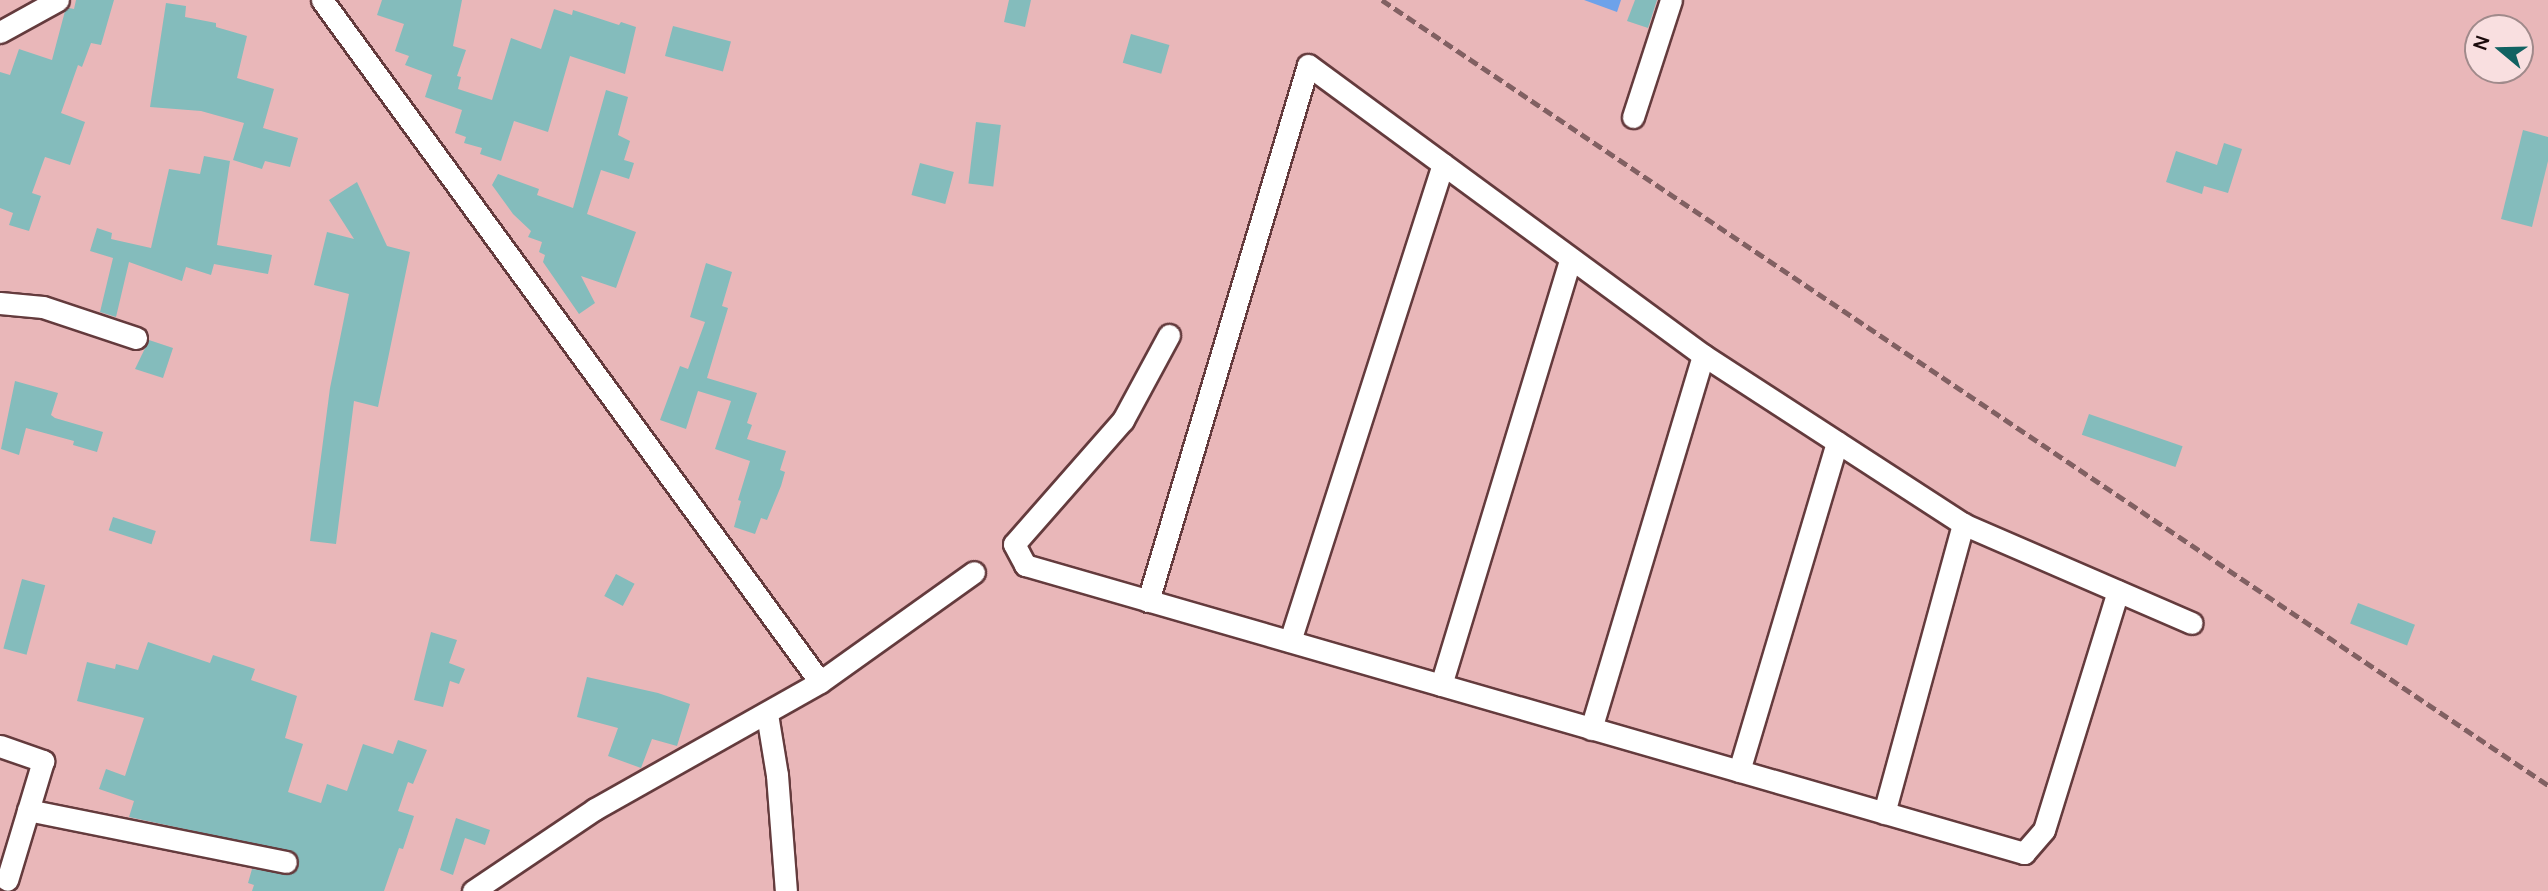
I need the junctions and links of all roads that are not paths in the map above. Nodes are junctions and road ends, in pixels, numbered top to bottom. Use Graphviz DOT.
graph roads {
  1 [pos="58,0"];
  2 [pos="322,0"];
  3 [pos="1671,0"];
  4 [pos="0,32"];
  5 [pos="1633,117"];
  6 [pos="1443,164"];
  7 [pos="1571,258"];
  8 [pos="0,303"];
  9 [pos="1169,335"];
  10 [pos="136,338"];
  11 [pos="1703,355"];
  12 [pos="1837,442"];
  13 [pos="1964,524"];
  14 [pos="974,572"];
  15 [pos="2118,591"];
  16 [pos="1148,601"];
  17 [pos="2192,623"];
  18 [pos="1290,641"];
  19 [pos="820,682"];
  20 [pos="1441,685"];
  21 [pos="767,715"];
  22 [pos="1591,729"];
  23 [pos="0,746"];
  24 [pos="1739,771"];
  25 [pos="28,810"];
  26 [pos="1884,813"];
  27 [pos="286,862"];
  28 [pos="7,880"];
  29 [pos="473,891"];
  30 [pos="786,891"];
  1 -- 4 [label="street"];
  2 -- 19 [label="street"];
  3 -- 5 [label="street"];
  6 -- 7 [label="street"];
  6 -- 16 [label="street"];
  6 -- 18 [label="street"];
  7 -- 11 [label="street"];
  7 -- 20 [label="street"];
  8 -- 10 [label="street"];
  9 -- 16 [label="street"];
  11 -- 12 [label="street"];
  11 -- 22 [label="street"];
  12 -- 13 [label="street"];
  12 -- 24 [label="street"];
  13 -- 15 [label="street"];
  13 -- 26 [label="street"];
  14 -- 19 [label="street"];
  15 -- 17 [label="street"];
  15 -- 26 [label="street"];
  16 -- 18 [label="street"];
  18 -- 20 [label="street"];
  19 -- 21 [label="street"];
  20 -- 22 [label="street"];
  21 -- 29 [label="street"];
  21 -- 30 [label="street"];
  22 -- 24 [label="street"];
  23 -- 25 [label="street"];
  24 -- 26 [label="street"];
  25 -- 27 [label="street"];
  25 -- 28 [label="street"];
}
